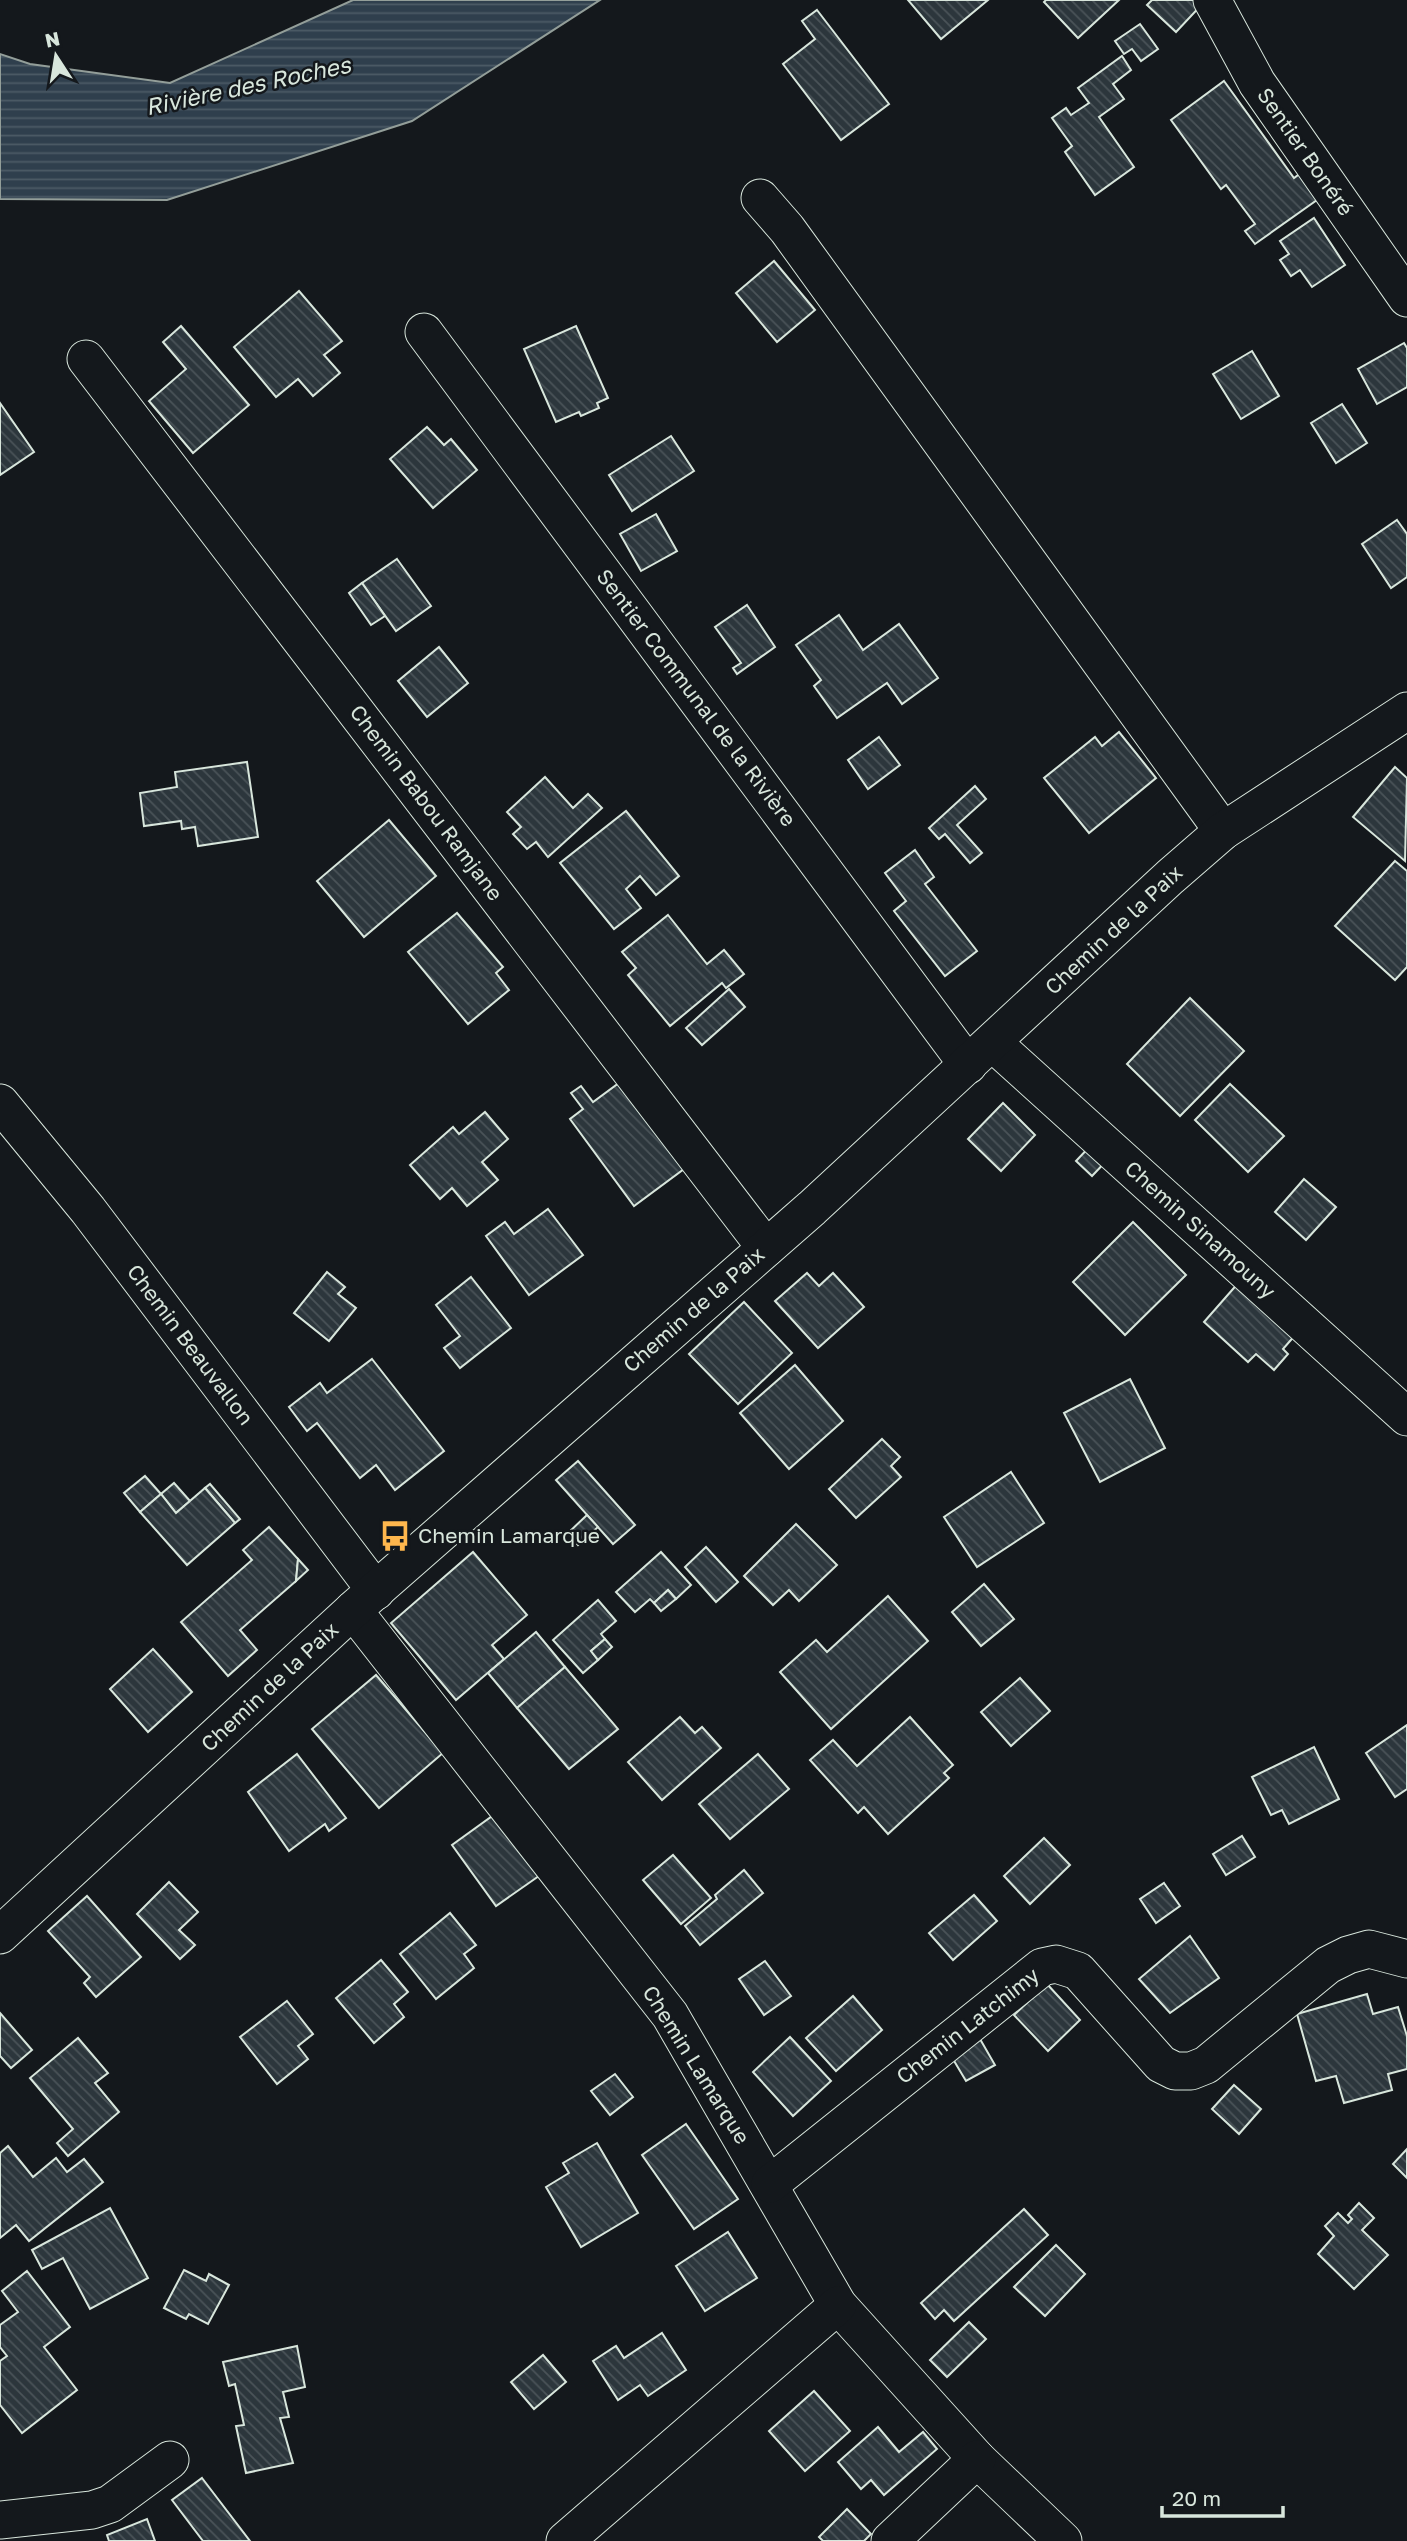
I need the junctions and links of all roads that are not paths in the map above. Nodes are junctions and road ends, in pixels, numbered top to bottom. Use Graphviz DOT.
graph roads {
  1 [pos="1212,0"];
  2 [pos="760,198"];
  3 [pos="1407,298"];
  4 [pos="424,332"];
  5 [pos="86,359"];
  6 [pos="1407,711"];
  7 [pos="1223,831"];
  8 [pos="980,1054"];
  9 [pos="0,1102"];
  10 [pos="766,1248"];
  11 [pos="1407,1417"];
  12 [pos="364,1601"];
  13 [pos="0,1935"];
  14 [pos="1407,1959"];
  15 [pos="770,2184"];
  16 [pos="838,2305"];
  17 [pos="977,2459"];
  18 [pos="170,2460"];
  19 [pos="0,2520"];
  20 [pos="565,2541"];
  21 [pos="890,2541"];
  22 [pos="1063,2541"];
  1 -- 3 [label="street, Sentier Bonéré"];
  2 -- 7 [label="street"];
  4 -- 8 [label="street, Sentier Communal de la Rivière"];
  5 -- 10 [label="street, Chemin Babou Ramjane"];
  6 -- 7 [label="street, Chemin de la Paix"];
  7 -- 8 [label="street, Chemin de la Paix"];
  8 -- 10 [label="street, Chemin de la Paix"];
  8 -- 11 [label="street, Chemin Sinamouny"];
  9 -- 12 [label="street, Chemin Beauvallon"];
  10 -- 12 [label="street, Chemin de la Paix"];
  12 -- 13 [label="street, Chemin de la Paix"];
  12 -- 15 [label="street, Chemin Lamarque"];
  14 -- 15 [label="street, Chemin Latchimy"];
  15 -- 16 [label="street, Chemin Lamarque"];
  16 -- 17 [label="street, Chemin Lamarque"];
  16 -- 20 [label="street"];
  17 -- 21 [label="street"];
  17 -- 22 [label="street, Chemin Lamarque"];
  18 -- 19 [label="street"];
}
